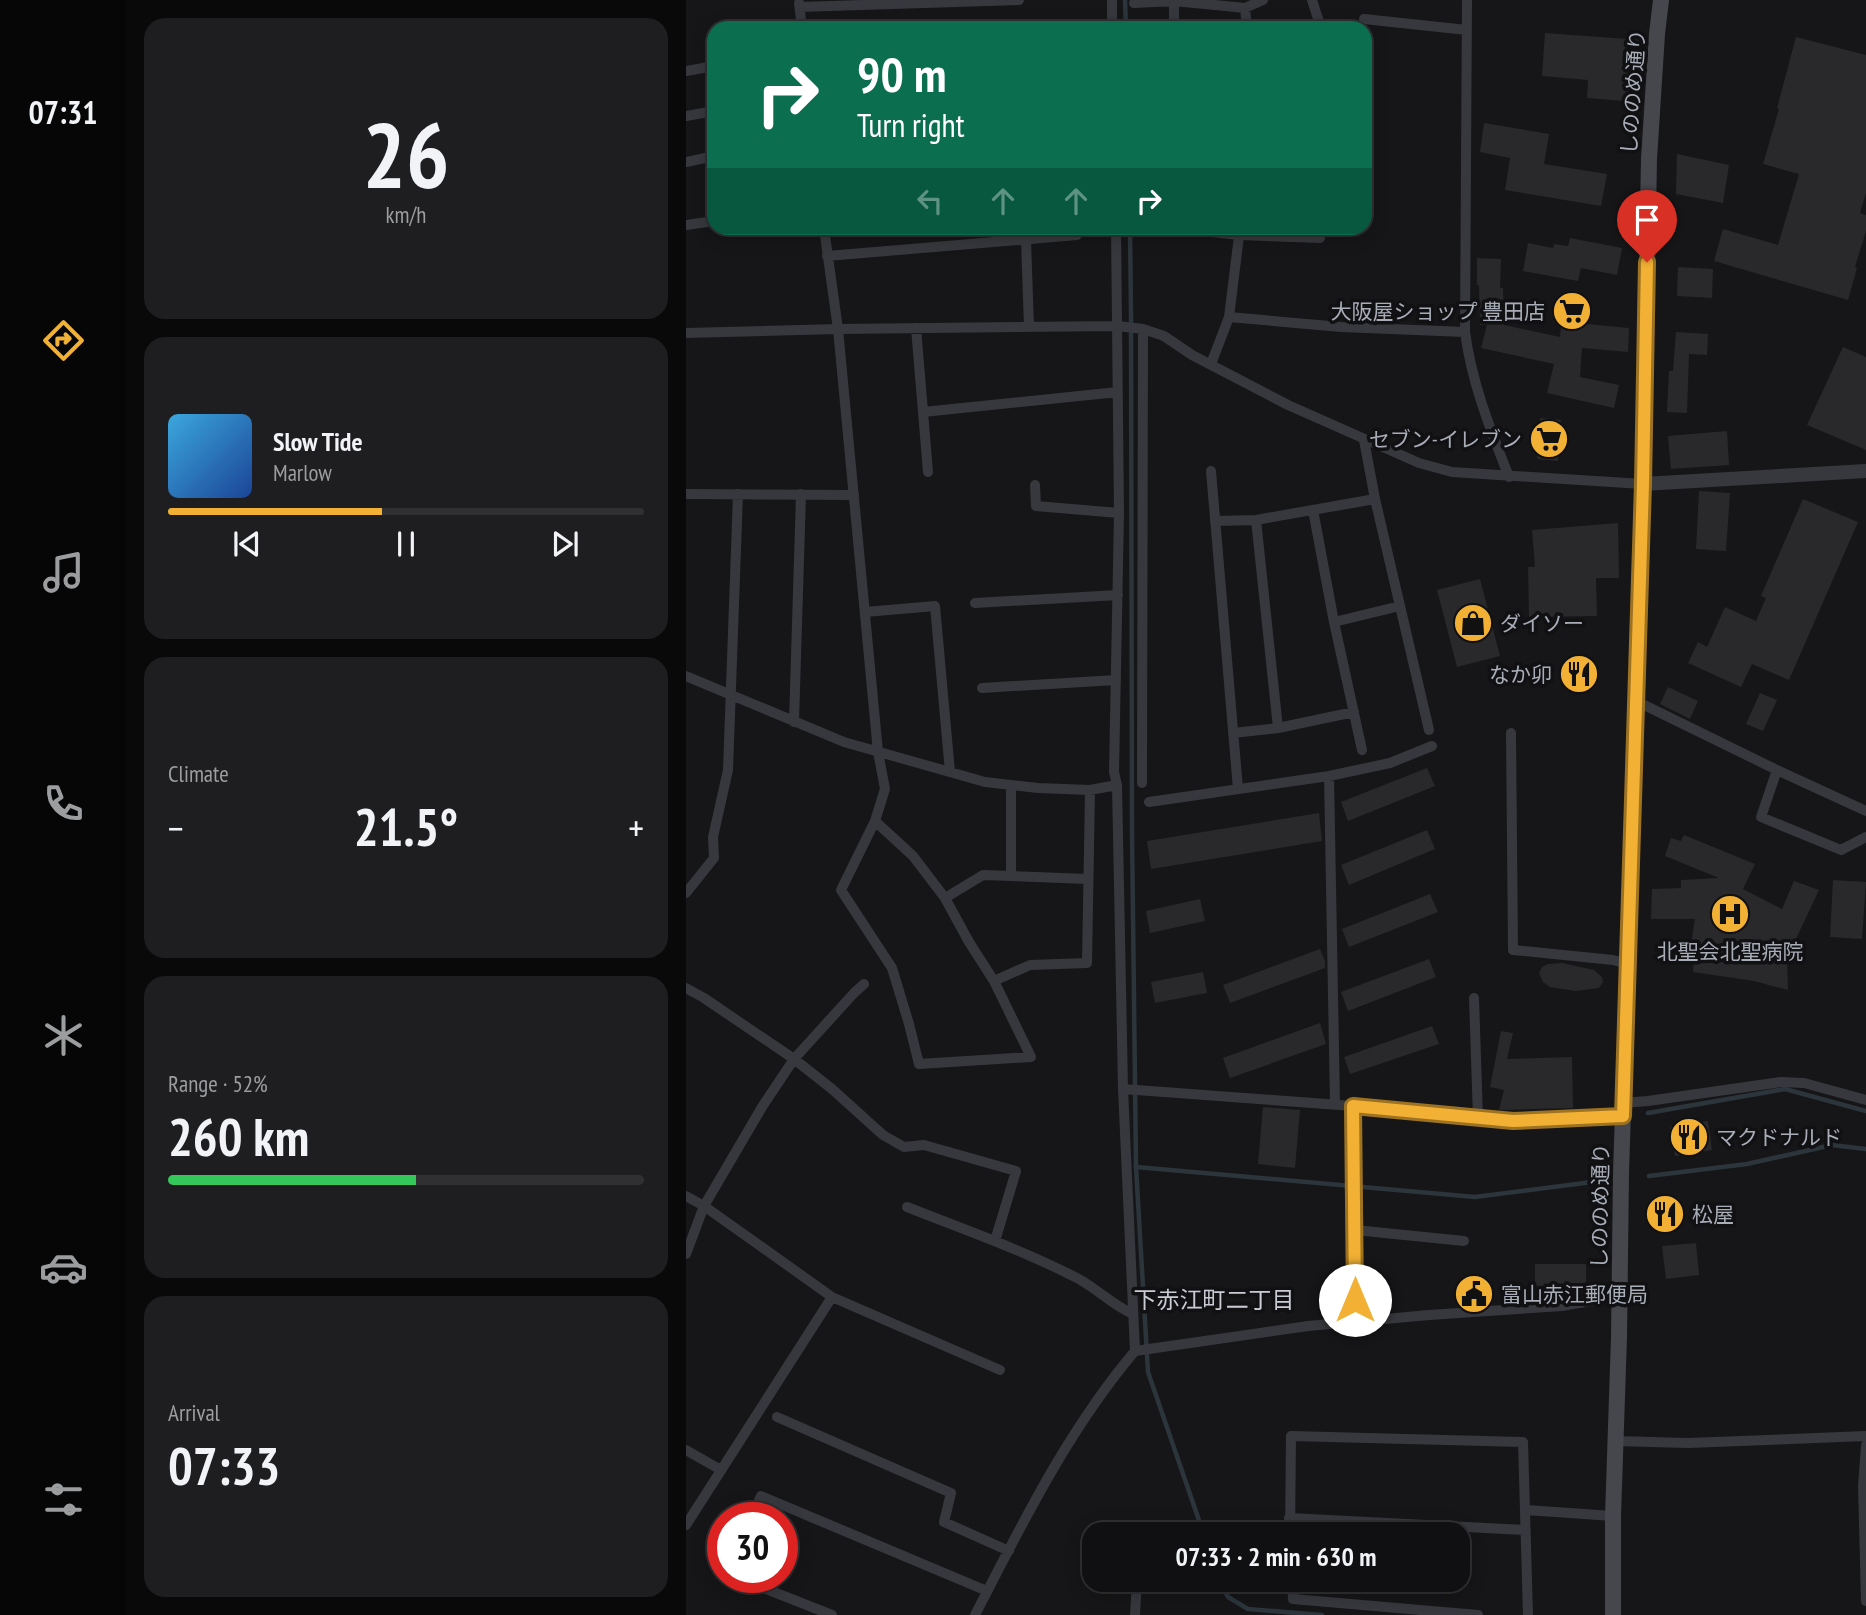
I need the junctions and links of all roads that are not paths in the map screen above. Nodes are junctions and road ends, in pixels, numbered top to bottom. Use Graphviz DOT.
graph roads {
  1 [pos="1019,0"];
  2 [pos="1112,0"];
  3 [pos="1263,0"];
  4 [pos="1312,0"];
  5 [pos="1467,0"];
  6 [pos="1661,0"];
  7 [pos="1174,1"];
  8 [pos="1135,3"];
  9 [pos="799,4"];
  10 [pos="1245,8"];
  11 [pos="1364,19"];
  12 [pos="1112,21"];
  13 [pos="1174,21"];
  14 [pos="1246,21"];
  15 [pos="1320,21"];
  16 [pos="1467,30"];
  17 [pos="707,67"];
  18 [pos="686,71"];
  19 [pos="707,112"];
  20 [pos="686,116"];
  21 [pos="707,158"];
  22 [pos="686,162"];
  23 [pos="707,222"];
  24 [pos="686,225"];
  25 [pos="825,235"];
  26 [pos="1077,235"];
  27 [pos="1116,235"];
  28 [pos="1239,235"];
  29 [pos="1285,235"];
  30 [pos="1320,235"];
  31 [pos="1026,240"];
  32 [pos="827,256"];
  33 [pos="1229,317"];
  34 [pos="1121,326"];
  35 [pos="1029,327"];
  36 [pos="916,328"];
  37 [pos="838,329"];
  38 [pos="1141,329"];
  39 [pos="1465,332"];
  40 [pos="686,333"];
  41 [pos="1211,364"];
  42 [pos="1118,392"];
  43 [pos="923,412"];
  44 [pos="1364,439"];
  45 [pos="1211,471"];
  46 [pos="1866,471"];
  47 [pos="928,472"];
  48 [pos="1509,477"];
  49 [pos="1643,484"];
  50 [pos="1035,485"];
  51 [pos="686,494"];
  52 [pos="738,494"];
  53 [pos="802,494"];
  54 [pos="854,495"];
  55 [pos="1375,499"];
  56 [pos="1313,510"];
  57 [pos="1119,513"];
  58 [pos="1256,520"];
  59 [pos="1215,521"];
  60 [pos="1118,595"];
  61 [pos="975,603"];
  62 [pos="1400,606"];
  63 [pos="865,612"];
  64 [pos="1334,622"];
  65 [pos="686,676"];
  66 [pos="1116,680"];
  67 [pos="982,688"];
  68 [pos="731,695"];
  69 [pos="1636,701"];
  70 [pos="1354,712"];
  71 [pos="794,722"];
  72 [pos="1278,728"];
  73 [pos="1429,730"];
  74 [pos="1233,733"];
  75 [pos="1511,733"];
  76 [pos="1432,746"];
  77 [pos="1362,750"];
  78 [pos="878,752"];
  79 [pos="1777,770"];
  80 [pos="950,772"];
  81 [pos="1329,776"];
  82 [pos="1142,783"];
  83 [pos="1011,785"];
  84 [pos="1117,785"];
  85 [pos="1238,789"];
  86 [pos="1090,790"];
  87 [pos="1149,802"];
  88 [pos="1866,811"];
  89 [pos="875,821"];
  90 [pos="1866,837"];
  91 [pos="1011,876"];
  92 [pos="1088,879"];
  93 [pos="686,893"];
  94 [pos="945,898"];
  95 [pos="1628,964"];
  96 [pos="994,981"];
  97 [pos="864,984"];
  98 [pos="686,988"];
  99 [pos="1474,998"];
  100 [pos="794,1059"];
  101 [pos="1125,1089"];
  102 [pos="1866,1100"];
  103 [pos="1335,1104"];
  104 [pos="1353,1106"];
  105 [pos="1623,1110"];
  106 [pos="1478,1118"];
  107 [pos="686,1196"];
  108 [pos="704,1206"];
  109 [pos="907,1207"];
  110 [pos="1355,1230"];
  111 [pos="995,1241"];
  112 [pos="1464,1241"];
  113 [pos="686,1254"];
  114 [pos="832,1297"];
  115 [pos="1619,1297"];
  116 [pos="1133,1314"];
  117 [pos="1355,1323"];
  118 [pos="1138,1351"];
  119 [pos="1000,1370"];
  120 [pos="777,1417"];
  121 [pos="1866,1436"];
  122 [pos="1615,1441"];
  123 [pos="1866,1445"];
  124 [pos="686,1450"];
  125 [pos="721,1470"];
  126 [pos="758,1502"];
  127 [pos="775,1502"];
  128 [pos="1526,1510"];
  129 [pos="798,1512"];
  130 [pos="1613,1516"];
  131 [pos="1289,1518"];
  132 [pos="1289,1522"];
  133 [pos="686,1525"];
  134 [pos="1525,1530"];
  135 [pos="1009,1551"];
  136 [pos="987,1591"];
  137 [pos="1137,1592"];
  138 [pos="1293,1592"];
  139 [pos="776,1593"];
  140 [pos="1866,1601"];
  141 [pos="832,1615"];
  142 [pos="975,1615"];
  143 [pos="1135,1615"];
  144 [pos="1478,1615"];
  145 [pos="1528,1615"];
  146 [pos="1613,1615"];
  1 -- 9 [label="street"];
  2 -- 12 [label="street"];
  3 -- 10 [label="street"];
  4 -- 15 [label="street"];
  5 -- 16 [label="street"];
  6 -- 49 [label="main road, しののめ通り"];
  7 -- 8 [label="street"];
  7 -- 10 [label="street"];
  7 -- 13 [label="street"];
  10 -- 14 [label="street"];
  11 -- 16 [label="street"];
  16 -- 39 [label="street"];
  17 -- 18 [label="street"];
  19 -- 20 [label="street"];
  21 -- 22 [label="street"];
  23 -- 24 [label="street"];
  25 -- 32 [label="street"];
  26 -- 31 [label="street"];
  27 -- 34 [label="street"];
  28 -- 33 [label="street"];
  29 -- 30 [label="street"];
  31 -- 32 [label="street"];
  31 -- 35 [label="street"];
  32 -- 37 [label="street"];
  33 -- 39 [label="street"];
  33 -- 41 [label="street"];
  34 -- 35 [label="street"];
  34 -- 38 [label="street"];
  34 -- 42 [label="street"];
  35 -- 36 [label="street"];
  36 -- 37 [label="street"];
  36 -- 43 [label="street"];
  37 -- 40 [label="street"];
  37 -- 54 [label="street"];
  38 -- 41 [label="street"];
  38 -- 82 [label="street"];
  39 -- 48 [label="street"];
  41 -- 44 [label="street"];
  42 -- 43 [label="street"];
  42 -- 57 [label="street"];
  43 -- 47 [label="street"];
  44 -- 48 [label="street"];
  44 -- 55 [label="street"];
  45 -- 59 [label="street"];
  46 -- 49 [label="street"];
  48 -- 49 [label="street"];
  49 -- 69 [label="main road, しののめ通り"];
  50 -- 57 [label="street"];
  51 -- 52 [label="street"];
  52 -- 53 [label="street"];
  52 -- 68 [label="street"];
  53 -- 54 [label="street"];
  53 -- 71 [label="street"];
  54 -- 63 [label="street"];
  55 -- 56 [label="street"];
  55 -- 62 [label="street"];
  56 -- 58 [label="street"];
  56 -- 64 [label="street"];
  57 -- 60 [label="street"];
  58 -- 59 [label="street"];
  58 -- 72 [label="street"];
  59 -- 74 [label="street"];
  60 -- 61 [label="street"];
  60 -- 66 [label="street"];
  62 -- 64 [label="street"];
  62 -- 73 [label="street"];
  63 -- 78 [label="street"];
  63 -- 80 [label="street"];
  64 -- 70 [label="street"];
  65 -- 68 [label="street"];
  66 -- 67 [label="street"];
  66 -- 84 [label="street"];
  68 -- 71 [label="street"];
  68 -- 93 [label="street"];
  69 -- 79 [label="street"];
  69 -- 95 [label="main road, しののめ通り"];
  70 -- 72 [label="street"];
  70 -- 77 [label="street"];
  71 -- 78 [label="street"];
  72 -- 74 [label="street"];
  74 -- 85 [label="street"];
  75 -- 95 [label="street"];
  76 -- 81 [label="street"];
  78 -- 80 [label="street"];
  78 -- 89 [label="street"];
  79 -- 88 [label="street"];
  79 -- 90 [label="street"];
  80 -- 83 [label="street"];
  81 -- 85 [label="street"];
  81 -- 103 [label="street"];
  83 -- 86 [label="street"];
  83 -- 91 [label="street"];
  84 -- 86 [label="street"];
  84 -- 101 [label="street"];
  85 -- 87 [label="street"];
  86 -- 92 [label="street"];
  89 -- 94 [label="street"];
  89 -- 96 [label="street"];
  91 -- 92 [label="street"];
  91 -- 94 [label="street"];
  92 -- 96 [label="street"];
  94 -- 96 [label="street"];
  95 -- 105 [label="main road, しののめ通り"];
  97 -- 100 [label="street"];
  98 -- 100 [label="street"];
  99 -- 106 [label="street"];
  100 -- 108 [label="street"];
  100 -- 111 [label="street"];
  101 -- 103 [label="street"];
  101 -- 116 [label="street"];
  102 -- 105 [label="street"];
  103 -- 104 [label="street"];
  104 -- 106 [label="street"];
  104 -- 110 [label="street"];
  105 -- 106 [label="street"];
  105 -- 115 [label="main road, しののめ通り"];
  107 -- 108 [label="street"];
  108 -- 113 [label="street"];
  108 -- 114 [label="street"];
  109 -- 111 [label="street"];
  110 -- 112 [label="street"];
  110 -- 117 [label="street"];
  111 -- 116 [label="street"];
  114 -- 119 [label="street"];
  114 -- 125 [label="street"];
  115 -- 117 [label="street"];
  115 -- 122 [label="main road, しののめ通り"];
  116 -- 118 [label="street"];
  117 -- 118 [label="street"];
  118 -- 135 [label="street"];
  120 -- 135 [label="street"];
  121 -- 122 [label="street"];
  122 -- 130 [label="main road, しののめ通り"];
  123 -- 140 [label="street"];
  124 -- 125 [label="street"];
  125 -- 133 [label="street"];
  126 -- 127 [label="street"];
  128 -- 130 [label="street"];
  128 -- 131 [label="street"];
  128 -- 134 [label="street"];
  129 -- 136 [label="street"];
  130 -- 146 [label="main road, しののめ通り"];
  131 -- 132 [label="street"];
  131 -- 134 [label="street"];
  134 -- 145 [label="street"];
  135 -- 136 [label="street"];
  136 -- 142 [label="street"];
  137 -- 143 [label="street"];
  138 -- 144 [label="street"];
  139 -- 141 [label="street"];
}
